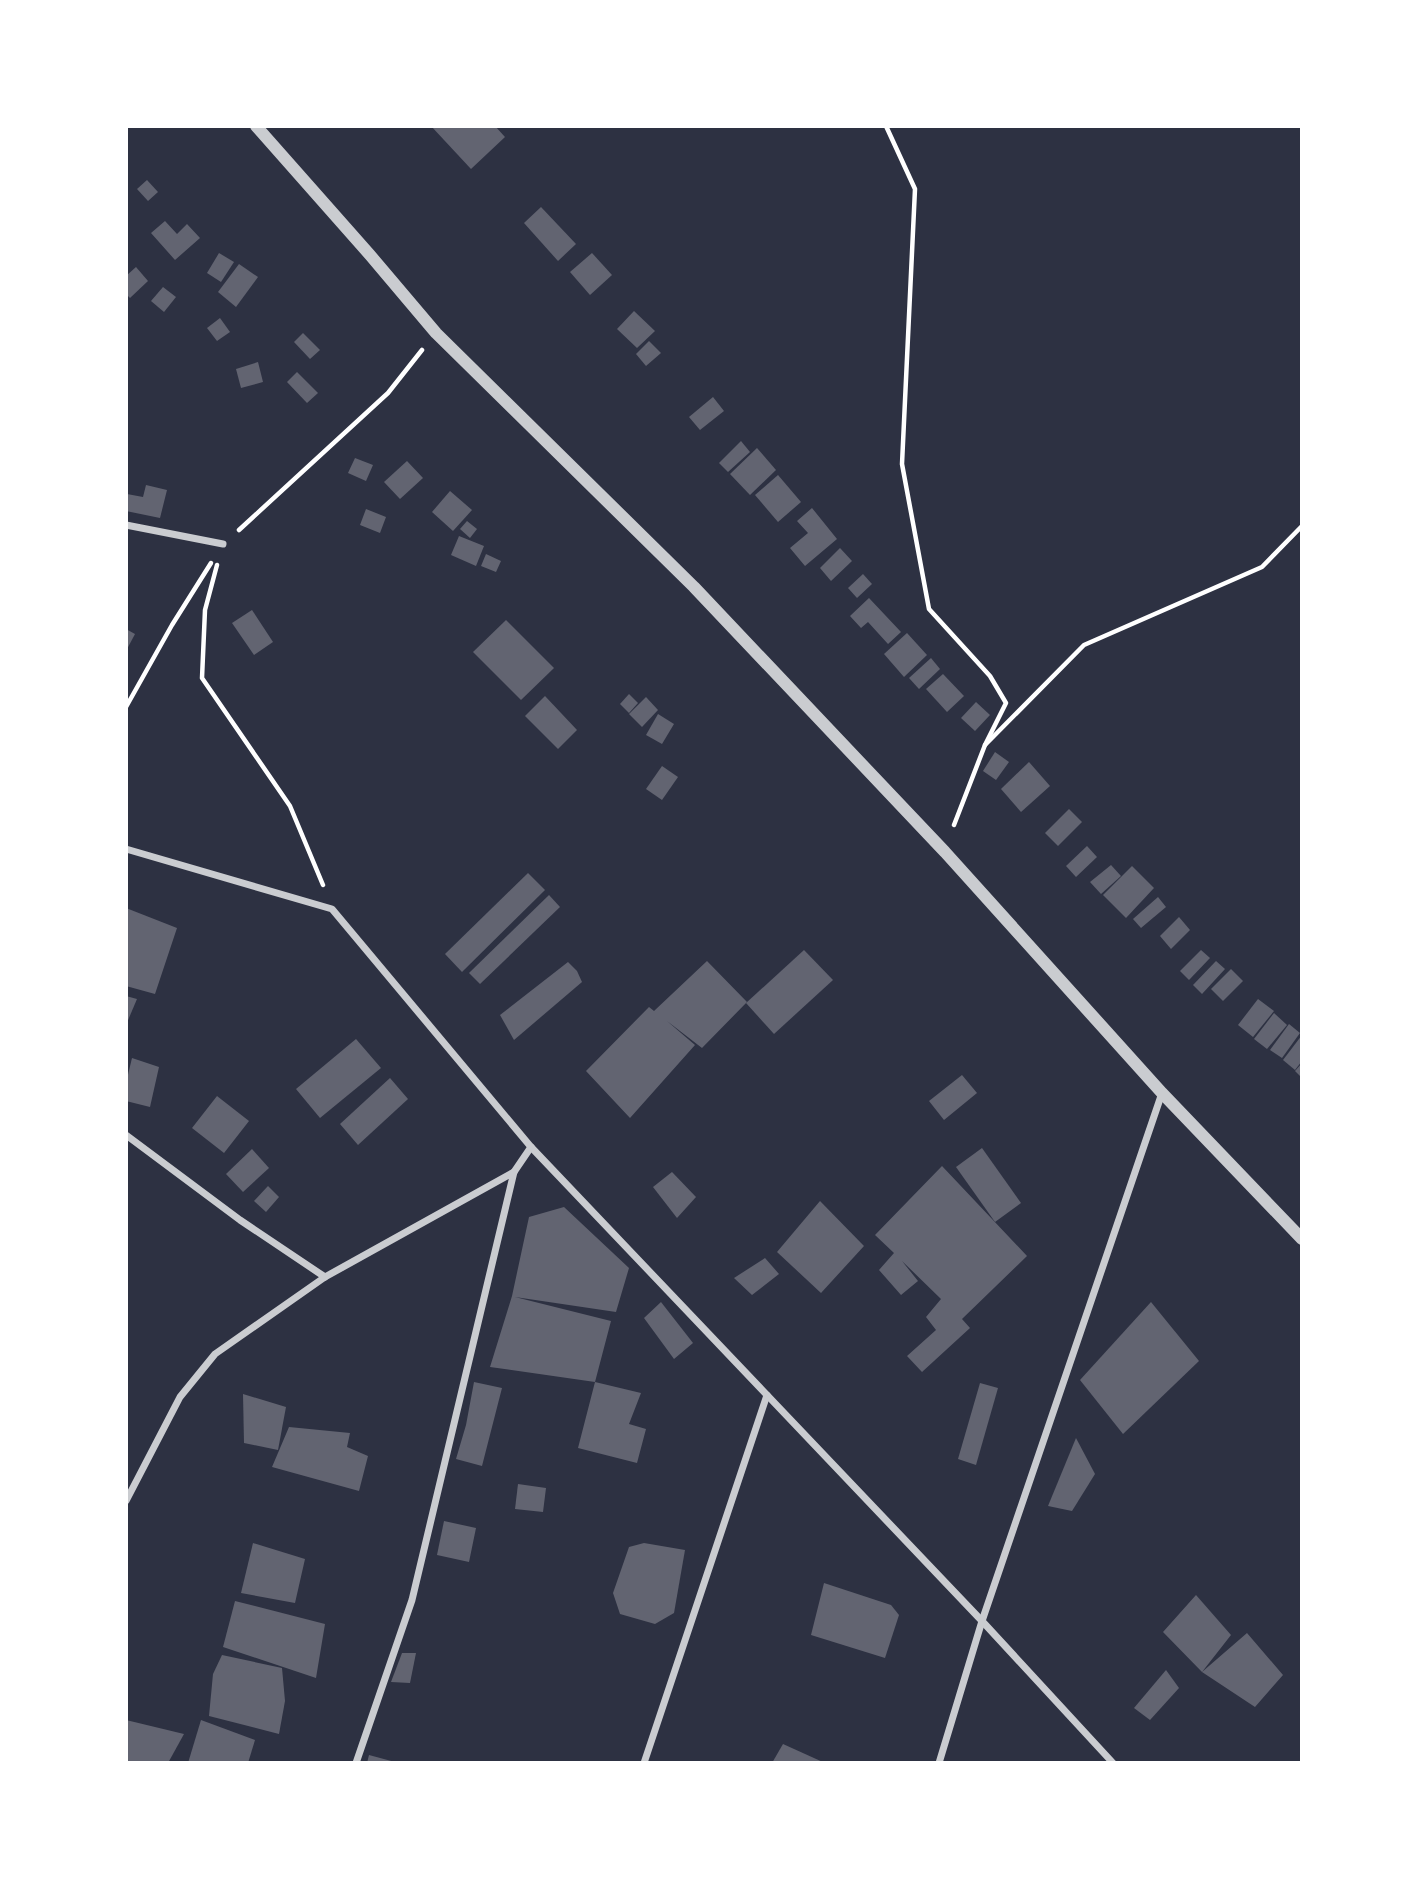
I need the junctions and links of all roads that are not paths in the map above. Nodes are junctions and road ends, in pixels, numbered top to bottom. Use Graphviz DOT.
graph roads {
  1 [pos="256,126"];
  2 [pos="126,525"];
  3 [pos="223,544"];
  4 [pos="126,849"];
  5 [pos="1162,1093"];
  6 [pos="126,1135"];
  7 [pos="531,1147"];
  8 [pos="514,1172"];
  9 [pos="1302,1239"];
  10 [pos="325,1277"];
  11 [pos="767,1395"];
  12 [pos="126,1501"];
  13 [pos="982,1621"];
  14 [pos="356,1763"];
  15 [pos="644,1763"];
  16 [pos="939,1763"];
  17 [pos="1113,1763"];
  1 -- 5 [label="street"];
  2 -- 3 [label="street"];
  4 -- 7 [label="street"];
  5 -- 9 [label="street"];
  5 -- 13 [label="street"];
  6 -- 10 [label="street"];
  7 -- 8 [label="street"];
  7 -- 11 [label="street"];
  8 -- 10 [label="street"];
  8 -- 14 [label="street"];
  10 -- 12 [label="street"];
  11 -- 13 [label="street"];
  11 -- 15 [label="street"];
  13 -- 16 [label="street"];
  13 -- 17 [label="street"];
}
